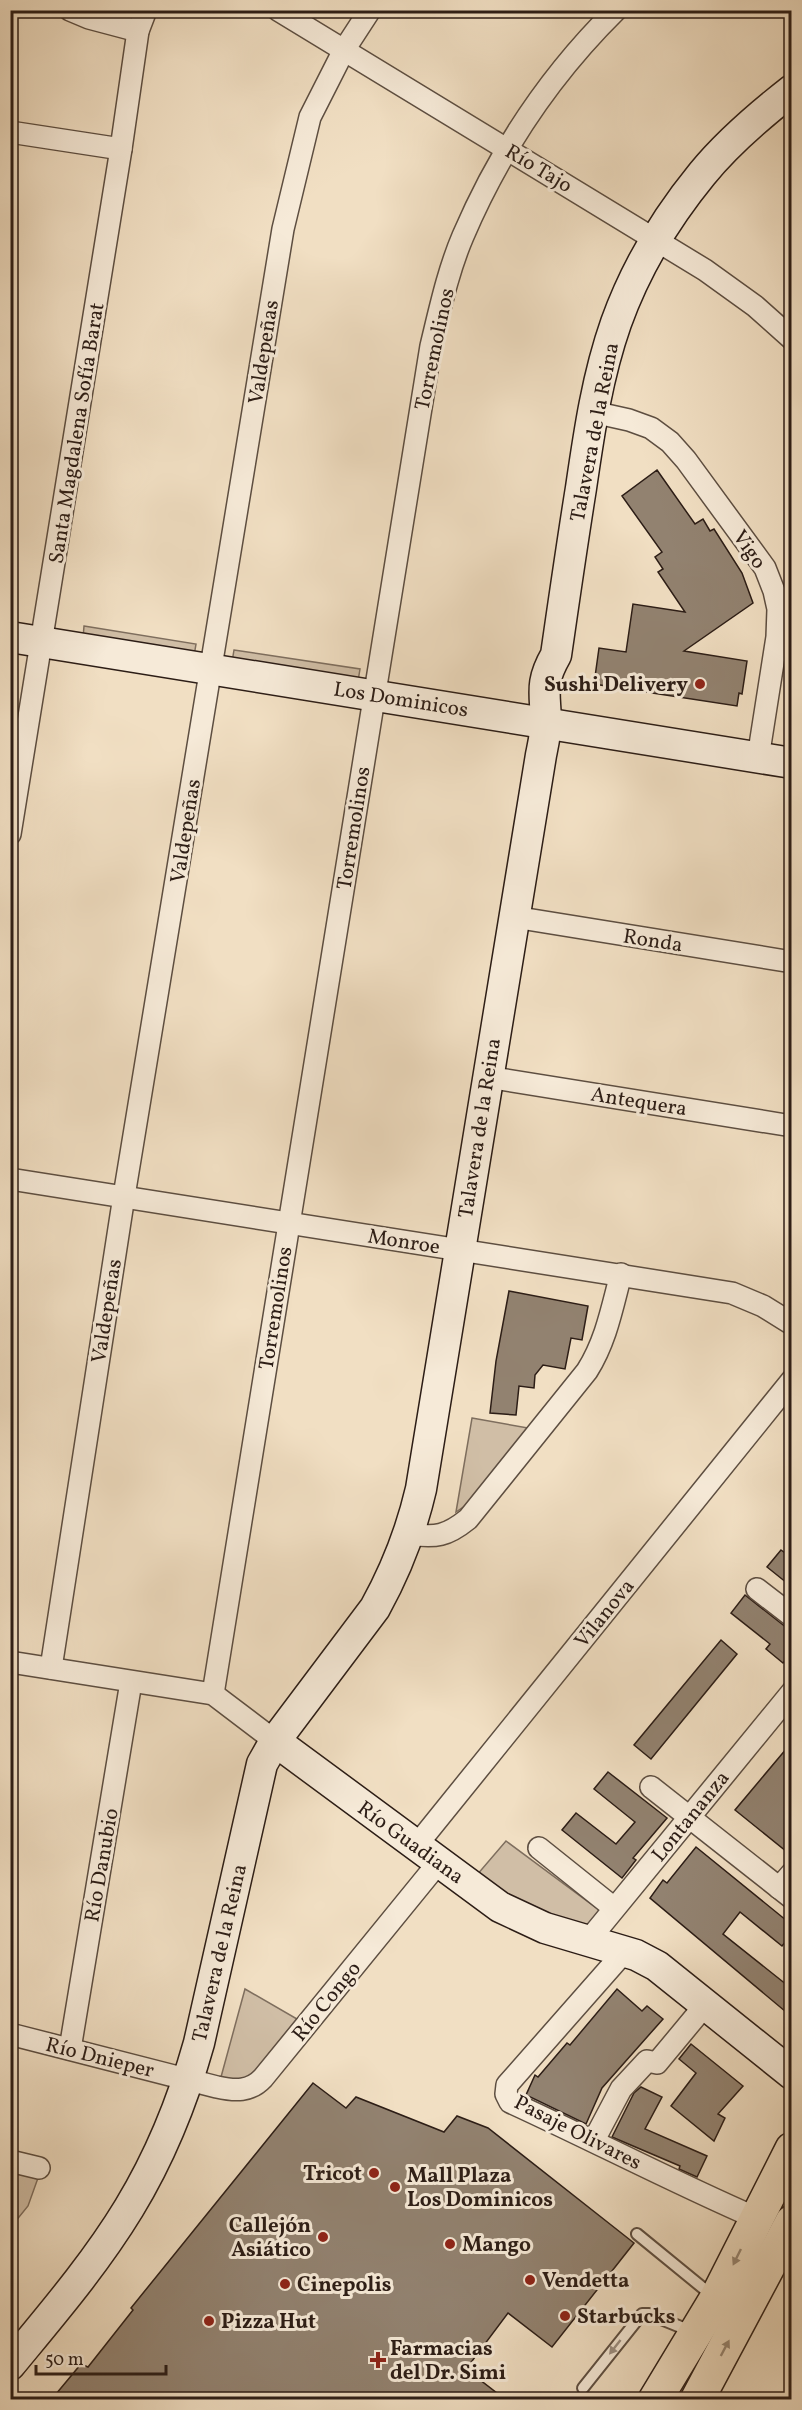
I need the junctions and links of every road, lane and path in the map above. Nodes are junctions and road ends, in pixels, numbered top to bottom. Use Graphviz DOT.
graph roads {
  1 [pos="70,10"];
  2 [pos="146,10"];
  3 [pos="278,10"];
  4 [pos="370,10"];
  5 [pos="616,10"];
  6 [pos="138,31"];
  7 [pos="344,50"];
  8 [pos="792,90"];
  9 [pos="10,132"];
  10 [pos="121,149"];
  11 [pos="508,149"];
  12 [pos="656,239"];
  13 [pos="792,339"];
  14 [pos="593,412"];
  15 [pos="10,637"];
  16 [pos="42,642"];
  17 [pos="211,669"];
  18 [pos="374,695"];
  19 [pos="546,722"];
  20 [pos="758,758"];
  21 [pos="792,763"];
  22 [pos="10,834"];
  23 [pos="514,917"];
  24 [pos="792,962"];
  25 [pos="487,1077"];
  26 [pos="792,1126"];
  27 [pos="10,1179"];
  28 [pos="124,1196"];
  29 [pos="289,1221"];
  30 [pos="460,1250"];
  31 [pos="621,1274"];
  32 [pos="792,1324"];
  33 [pos="792,1380"];
  34 [pos="410,1533"];
  35 [pos="757,1589"];
  36 [pos="792,1616"];
  37 [pos="10,1662"];
  38 [pos="51,1668"];
  39 [pos="131,1682"];
  40 [pos="792,1692"];
  41 [pos="213,1695"];
  42 [pos="275,1741"];
  43 [pos="651,1787"];
  44 [pos="689,1817"];
  45 [pos="539,1848"];
  46 [pos="427,1854"];
  47 [pos="787,1887"];
  48 [pos="614,1908"];
  49 [pos="588,1941"];
  50 [pos="625,1951"];
  51 [pos="706,2004"];
  52 [pos="10,2034"];
  53 [pos="70,2049"];
  54 [pos="792,2074"];
  55 [pos="189,2079"];
  56 [pos="594,2140"];
  57 [pos="792,2149"];
  58 [pos="10,2161"];
  59 [pos="39,2168"];
  60 [pos="756,2218"];
  61 [pos="791,2227"];
  62 [pos="637,2234"];
  63 [pos="716,2299"];
  64 [pos="696,2334"];
  65 [pos="10,2365"];
  66 [pos="583,2388"];
  67 [pos="655,2400"];
  68 [pos="697,2400"];
  1 -- 6 [label="street"];
  2 -- 6 [label="street, Santa Magdalena Sofía Barat"];
  3 -- 7 [label="street, Río Tajo"];
  4 -- 7 [label="street, Valdepeñas"];
  5 -- 11 [label="street, Torremolinos"];
  6 -- 10 [label="street, Santa Magdalena Sofía Barat"];
  7 -- 11 [label="street, Río Tajo"];
  7 -- 17 [label="street, Valdepeñas"];
  8 -- 12 [label="street, Talavera de la Reina"];
  9 -- 10 [label="street"];
  10 -- 16 [label="street, Santa Magdalena Sofía Barat"];
  11 -- 12 [label="street, Río Tajo"];
  11 -- 18 [label="street, Torremolinos"];
  12 -- 13 [label="street, Río Tajo"];
  12 -- 14 [label="street, Talavera de la Reina"];
  14 -- 19 [label="street, Talavera de la Reina"];
  14 -- 20 [label="street, Vigo"];
  15 -- 16 [label="street, Los Dominicos"];
  16 -- 17 [label="street, Los Dominicos"];
  16 -- 22 [label="street, Santa Magdalena Sofía Barat"];
  17 -- 18 [label="street, Los Dominicos"];
  17 -- 28 [label="street, Valdepeñas"];
  18 -- 19 [label="street, Los Dominicos"];
  18 -- 29 [label="street, Torremolinos"];
  19 -- 20 [label="street, Los Dominicos"];
  19 -- 23 [label="street, Talavera de la Reina"];
  20 -- 21 [label="street, Los Dominicos"];
  23 -- 24 [label="street, Ronda"];
  23 -- 25 [label="street, Talavera de la Reina"];
  25 -- 26 [label="street, Antequera"];
  25 -- 30 [label="street, Talavera de la Reina"];
  27 -- 28 [label="street, Monroe"];
  28 -- 29 [label="street, Monroe"];
  28 -- 38 [label="street, Valdepeñas"];
  29 -- 30 [label="street, Monroe"];
  29 -- 41 [label="street, Torremolinos"];
  30 -- 31 [label="street, Monroe"];
  30 -- 34 [label="street, Talavera de la Reina"];
  31 -- 32 [label="street, Monroe"];
  31 -- 34 [label="street"];
  33 -- 46 [label="street, Vilanova"];
  34 -- 42 [label="street, Talavera de la Reina"];
  35 -- 36 [label="street"];
  37 -- 38 [label="street, Río Guadiana"];
  38 -- 39 [label="street, Río Guadiana"];
  39 -- 41 [label="street, Río Guadiana"];
  39 -- 53 [label="street, Río Danubio"];
  40 -- 44 [label="street, Lontananza"];
  41 -- 42 [label="street, Río Guadiana"];
  42 -- 46 [label="street, Río Guadiana"];
  42 -- 55 [label="street, Talavera de la Reina"];
  43 -- 44 [label="street"];
  44 -- 47 [label="street"];
  44 -- 48 [label="street, Lontananza"];
  45 -- 48 [label="street"];
  46 -- 49 [label="street, Río Guadiana"];
  46 -- 55 [label="street, Río Congo"];
  48 -- 49 [label="street, Lontananza"];
  49 -- 50 [label="street, Río Guadiana"];
  50 -- 51 [label="street, Río Guadiana"];
  50 -- 56 [label="street, Pasaje Olivares"];
  51 -- 54 [label="street, Río Guadiana"];
  51 -- 56 [label="street"];
  52 -- 53 [label="street, Río Dnieper"];
  53 -- 55 [label="street, Río Dnieper"];
  55 -- 65 [label="street, Talavera de la Reina"];
  56 -- 60 [label="street, Pasaje Olivares"];
  57 -- 60 [label="main road"];
  58 -- 59 [label="street"];
  60 -- 63 [label="main road, one-way"];
  68 -- 61 [label="main road, one-way"];
  62 -- 63 [label="lane"];
  63 -- 64 [label="main road"];
  64 -- 66 [label="lane, one-way"];
  64 -- 67 [label="main road"];
}
